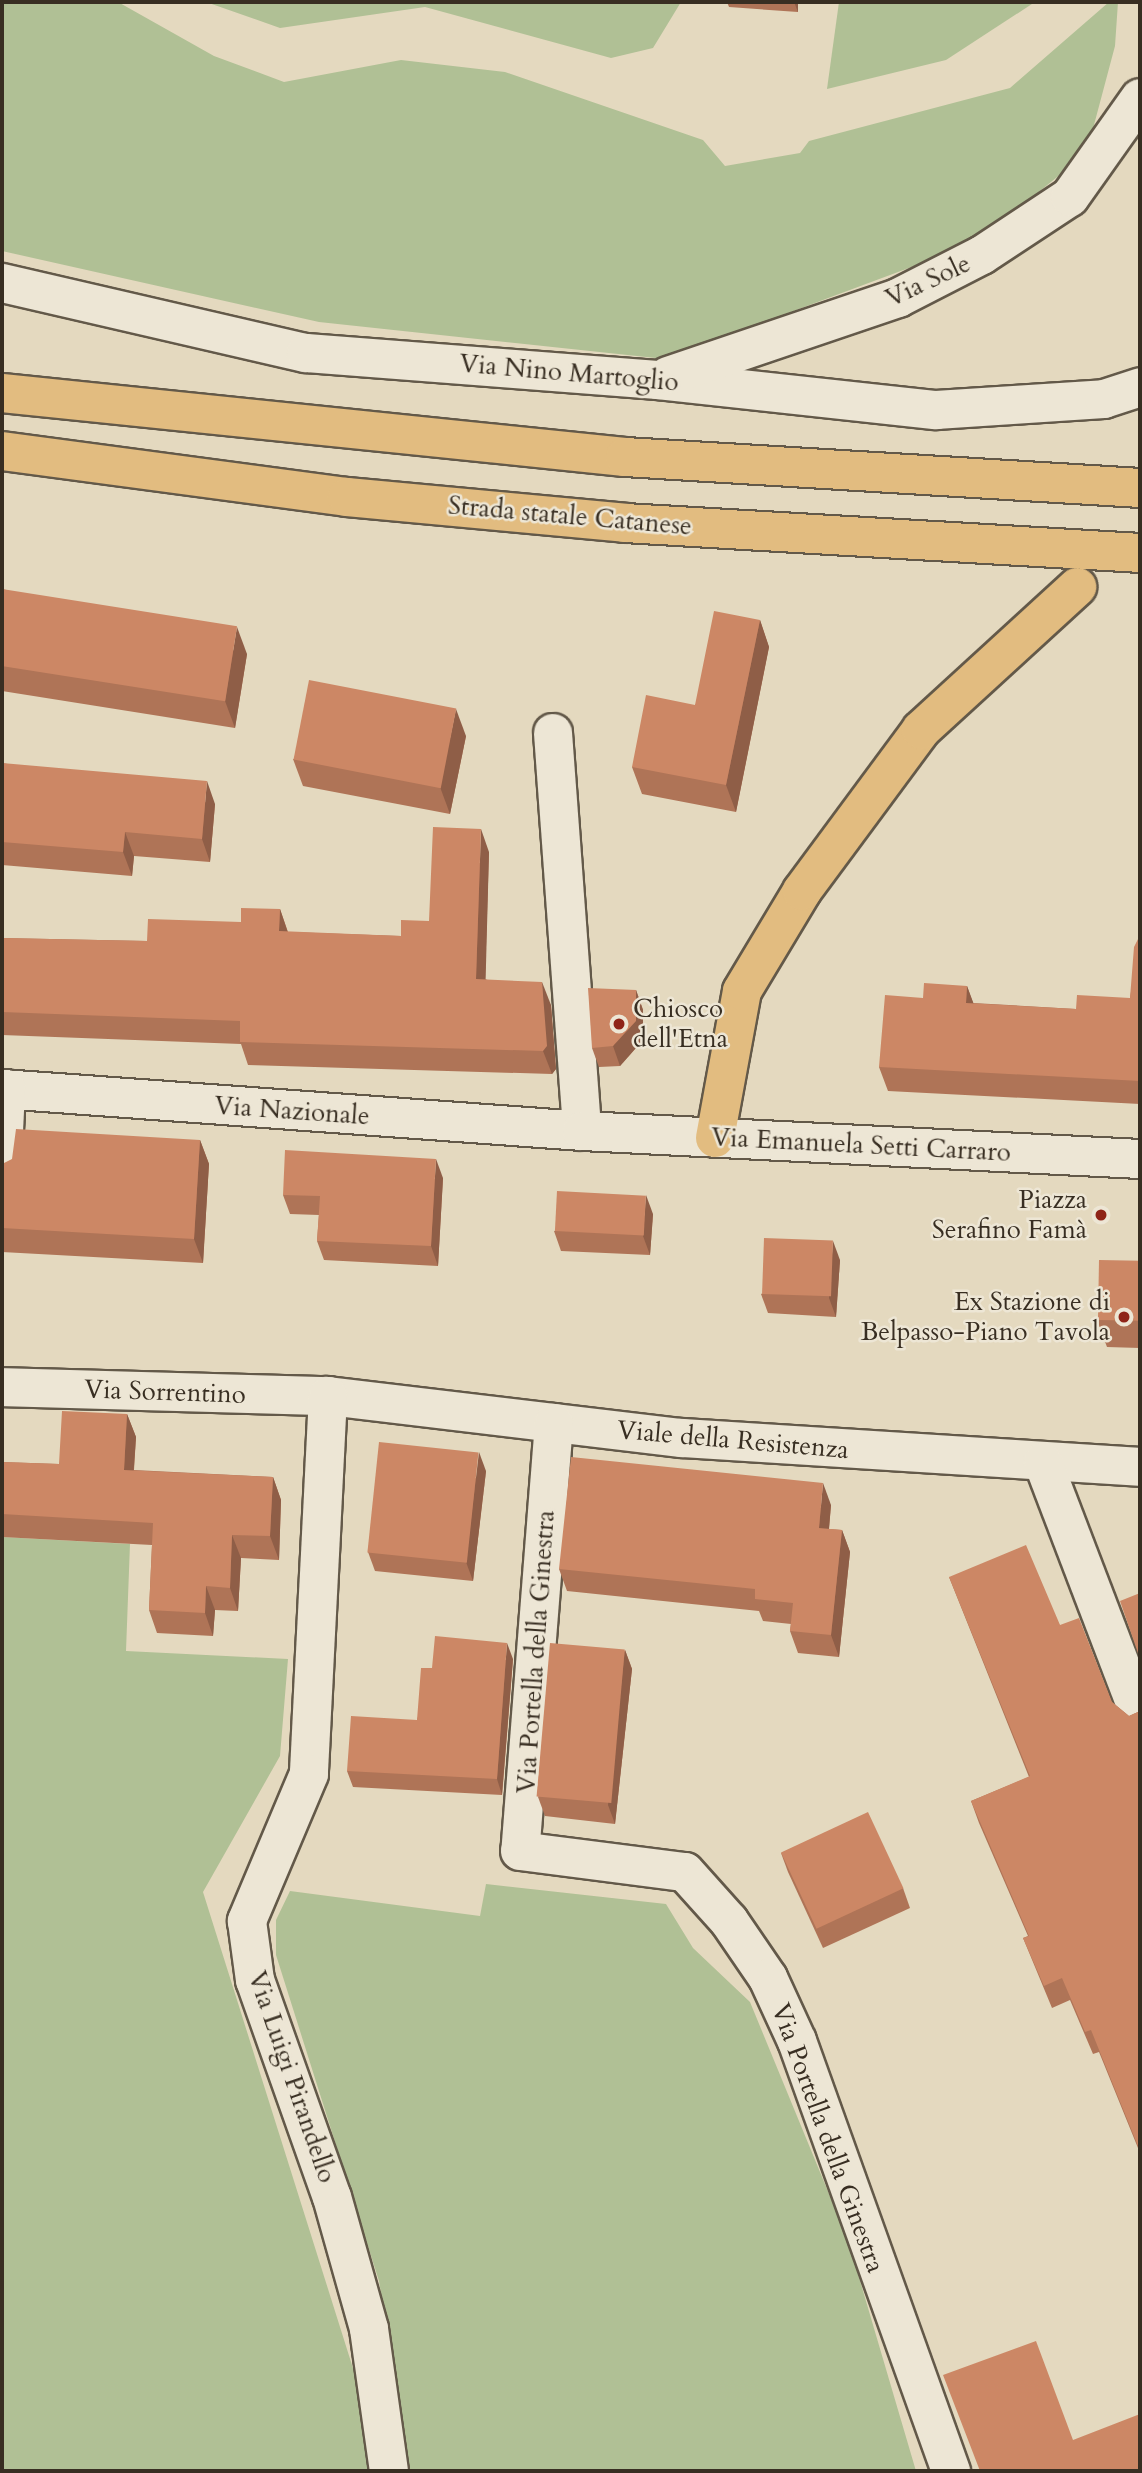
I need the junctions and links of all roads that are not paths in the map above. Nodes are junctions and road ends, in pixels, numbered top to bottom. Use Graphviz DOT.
graph roads {
  1 [pos="1140,98"];
  2 [pos="2,283"];
  3 [pos="658,380"];
  4 [pos="1140,387"];
  5 [pos="2,393"];
  6 [pos="2,451"];
  7 [pos="1140,488"];
  8 [pos="1140,552"];
  9 [pos="1077,587"];
  10 [pos="553,733"];
  11 [pos="4,1089"];
  12 [pos="582,1131"];
  13 [pos="715,1138"];
  14 [pos="1140,1159"];
  15 [pos="2,1172"];
  16 [pos="2,1387"];
  17 [pos="328,1396"];
  18 [pos="554,1423"];
  19 [pos="1043,1462"];
  20 [pos="1140,1467"];
  21 [pos="1140,1716"];
  22 [pos="389,2471"];
  23 [pos="951,2471"];
  1 -- 3 [label="street, Via Sole"];
  2 -- 3 [label="street, Via Nino Martoglio"];
  3 -- 4 [label="street, Via Nino Martoglio"];
  5 -- 7 [label="main road"];
  6 -- 8 [label="main road, Strada statale Catanese"];
  9 -- 13 [label="main road"];
  10 -- 12 [label="street"];
  11 -- 12 [label="street, Via Nazionale"];
  11 -- 15 [label="street"];
  12 -- 13 [label="street, Via Emanuela Setti Carraro"];
  13 -- 14 [label="street, Via Emanuela Setti Carraro"];
  16 -- 17 [label="street, Via Sorrentino"];
  17 -- 18 [label="street, Viale della Resistenza"];
  17 -- 22 [label="street, Via Luigi Pirandello"];
  18 -- 19 [label="street, Viale della Resistenza"];
  18 -- 23 [label="street, Via Portella della Ginestra"];
  19 -- 20 [label="street, Viale della Resistenza"];
  19 -- 21 [label="street"];
}
